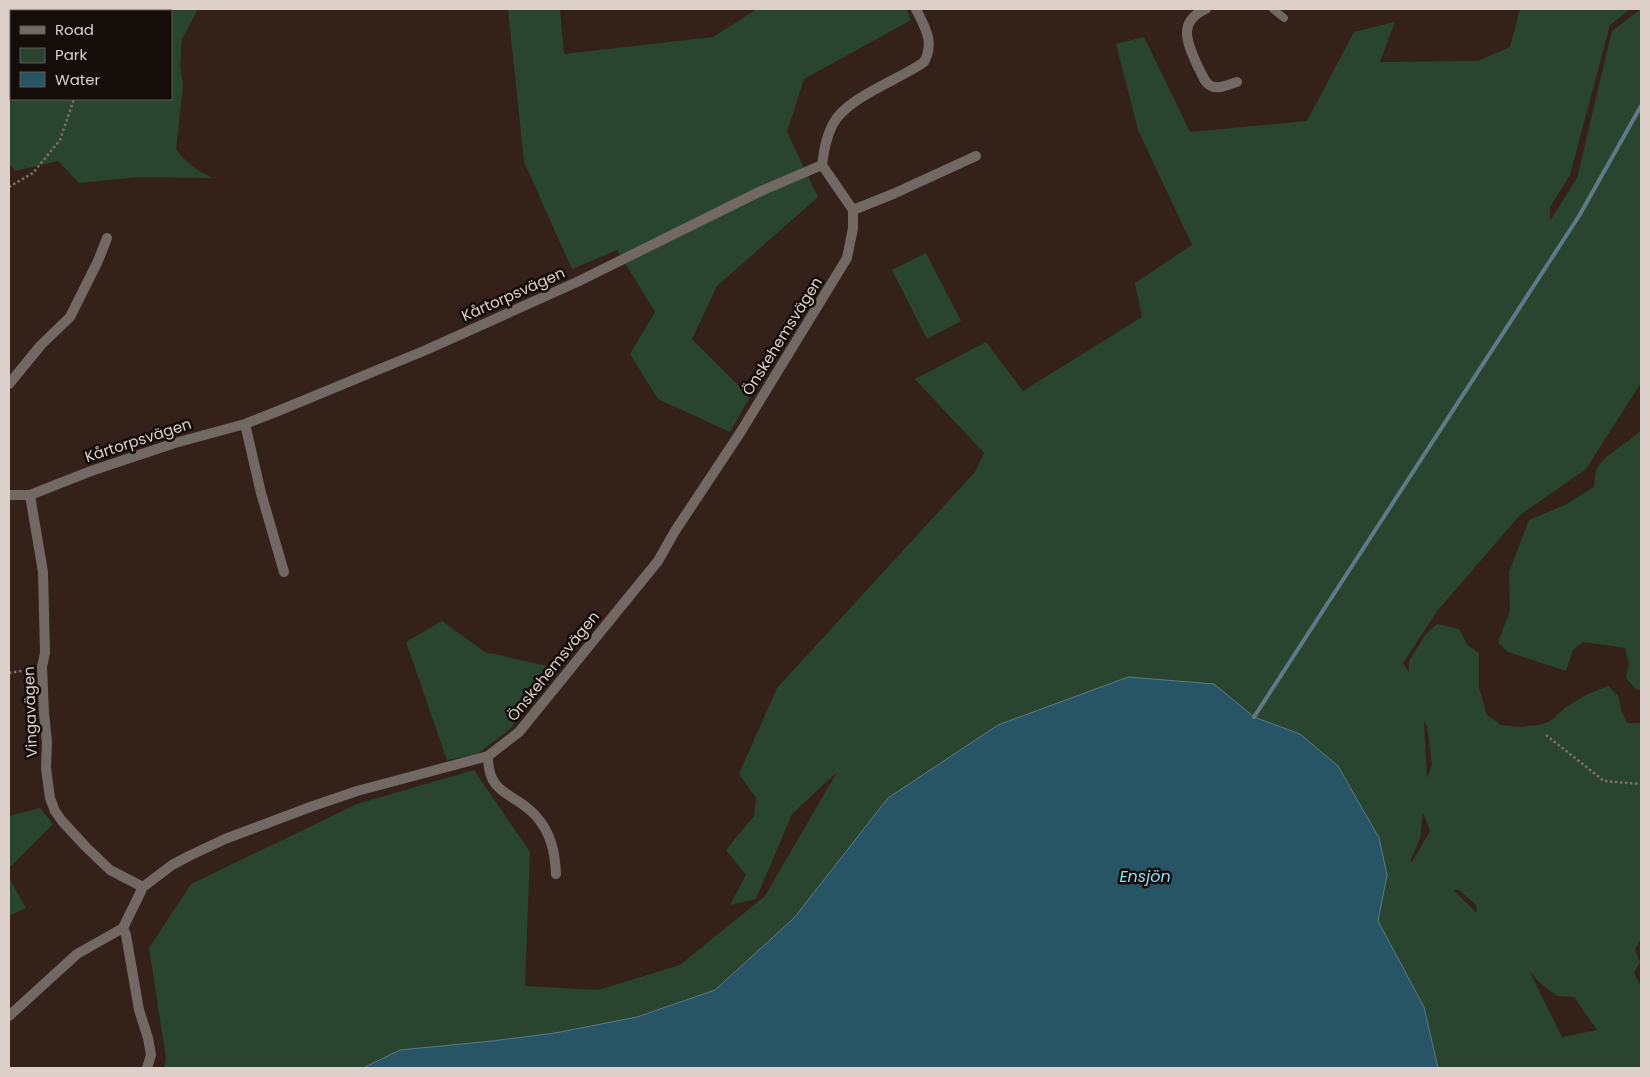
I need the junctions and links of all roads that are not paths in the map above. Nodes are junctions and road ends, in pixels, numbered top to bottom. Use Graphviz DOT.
graph roads {
  1 [pos="916,9"];
  2 [pos="1206,9"];
  3 [pos="1273,9"];
  4 [pos="1284,18"];
  5 [pos="1237,82"];
  6 [pos="976,156"];
  7 [pos="822,165"];
  8 [pos="853,210"];
  9 [pos="107,238"];
  10 [pos="9,384"];
  11 [pos="245,424"];
  12 [pos="9,495"];
  13 [pos="30,495"];
  14 [pos="284,572"];
  15 [pos="488,756"];
  16 [pos="556,874"];
  17 [pos="143,887"];
  18 [pos="123,928"];
  19 [pos="9,1016"];
  20 [pos="147,1068"];
  1 -- 7 [label="street"];
  2 -- 5 [label="street"];
  3 -- 4 [label="lane"];
  6 -- 8 [label="street"];
  7 -- 8 [label="street"];
  7 -- 11 [label="street, Kårtorpsvägen"];
  8 -- 15 [label="street, Önskehemsvägen"];
  9 -- 10 [label="street"];
  11 -- 13 [label="street, Kårtorpsvägen"];
  11 -- 14 [label="street"];
  12 -- 13 [label="street, Kårtorpsvägen"];
  13 -- 17 [label="street, Vingavägen"];
  15 -- 16 [label="street"];
  15 -- 17 [label="street, Önskehemsvägen"];
  17 -- 18 [label="street, Önskehemsvägen"];
  18 -- 19 [label="street"];
  18 -- 20 [label="street"];
}
